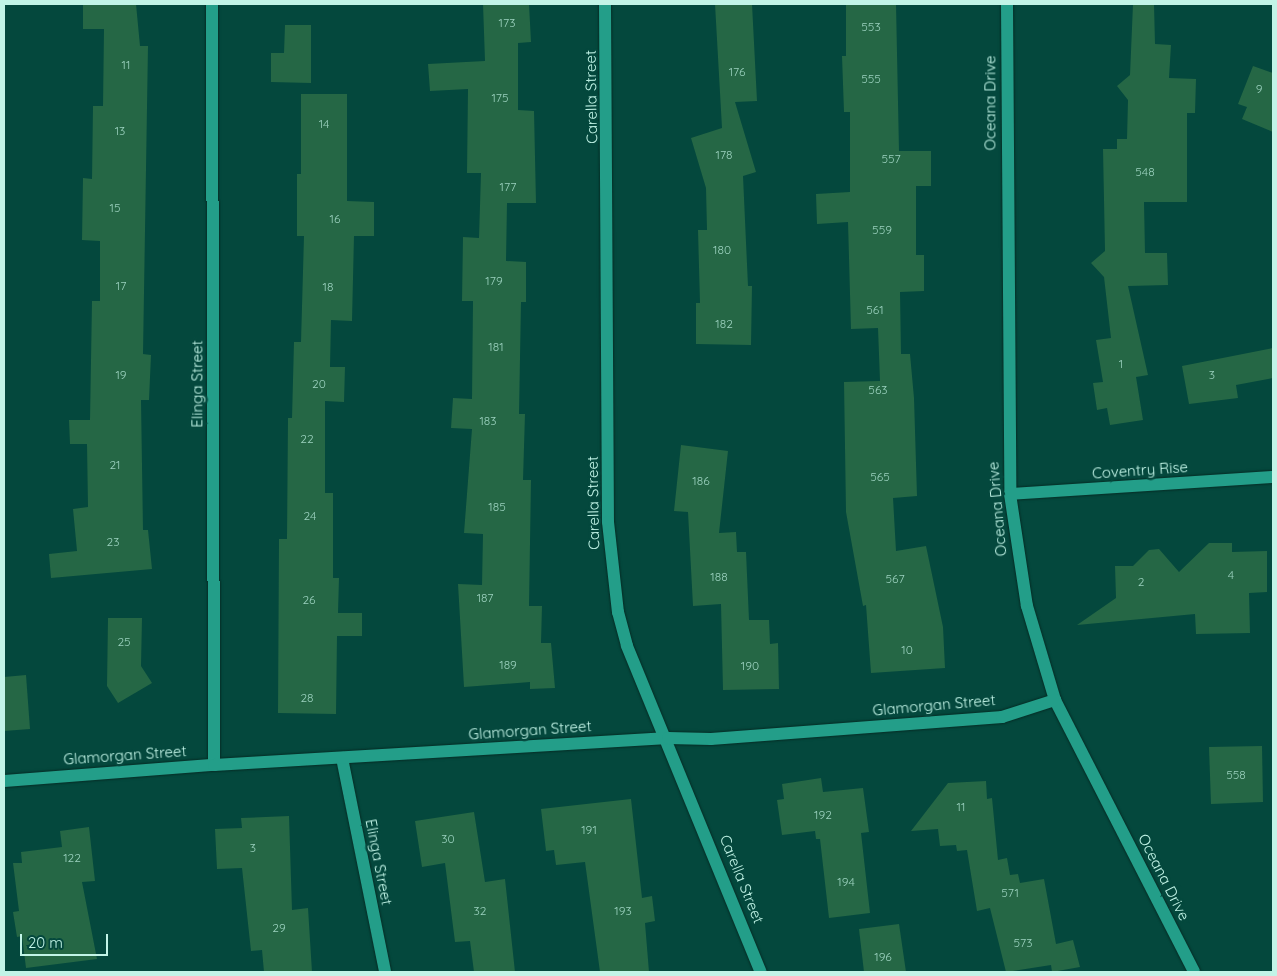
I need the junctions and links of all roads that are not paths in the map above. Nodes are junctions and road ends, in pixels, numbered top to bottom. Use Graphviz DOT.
graph roads {
  1 [pos="212,4"];
  2 [pos="604,4"];
  3 [pos="1006,4"];
  4 [pos="1273,477"];
  5 [pos="1010,494"];
  6 [pos="1055,700"];
  7 [pos="668,738"];
  8 [pos="342,758"];
  9 [pos="214,765"];
  10 [pos="4,781"];
  11 [pos="385,972"];
  12 [pos="761,972"];
  13 [pos="1194,972"];
  1 -- 9 [label="street, Elinga Street"];
  2 -- 7 [label="street, Carella Street"];
  3 -- 5 [label="street, Oceana Drive"];
  4 -- 5 [label="street, Coventry Rise"];
  5 -- 6 [label="street, Oceana Drive"];
  6 -- 7 [label="street, Glamorgan Street"];
  6 -- 13 [label="street, Oceana Drive"];
  7 -- 8 [label="street, Glamorgan Street"];
  7 -- 12 [label="street, Carella Street"];
  8 -- 9 [label="street, Glamorgan Street"];
  8 -- 11 [label="street, Elinga Street"];
  9 -- 10 [label="street, Glamorgan Street"];
}
